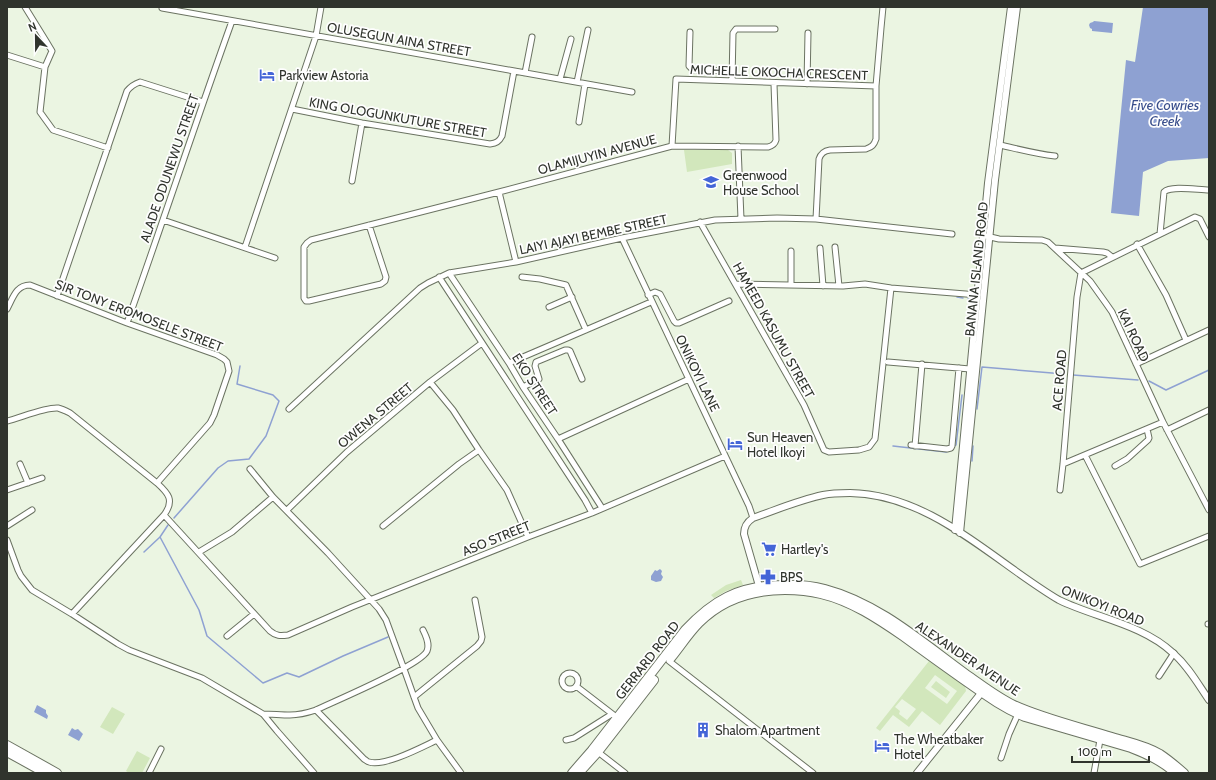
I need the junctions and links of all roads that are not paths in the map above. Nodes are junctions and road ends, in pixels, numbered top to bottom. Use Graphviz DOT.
graph roads {
  1 [pos="25,7"];
  2 [pos="321,7"];
  3 [pos="884,7"];
  4 [pos="1011,7"];
  5 [pos="1017,7"];
  6 [pos="162,8"];
  7 [pos="171,8"];
  8 [pos="232,21"];
  9 [pos="775,29"];
  10 [pos="588,30"];
  11 [pos="690,32"];
  12 [pos="808,33"];
  13 [pos="316,36"];
  14 [pos="532,37"];
  15 [pos="570,39"];
  16 [pos="7,55"];
  17 [pos="45,67"];
  18 [pos="514,71"];
  19 [pos="732,71"];
  20 [pos="525,73"];
  21 [pos="560,79"];
  22 [pos="732,81"];
  23 [pos="576,82"];
  24 [pos="585,84"];
  25 [pos="774,84"];
  26 [pos="807,84"];
  27 [pos="876,86"];
  28 [pos="632,92"];
  29 [pos="203,102"];
  30 [pos="292,109"];
  31 [pos="579,122"];
  32 [pos="362,123"];
  33 [pos="1000,145"];
  34 [pos="672,146"];
  35 [pos="738,146"];
  36 [pos="108,148"];
  37 [pos="1055,156"];
  38 [pos="352,181"];
  39 [pos="1209,190"];
  40 [pos="499,192"];
  41 [pos="741,219"];
  42 [pos="816,219"];
  43 [pos="163,220"];
  44 [pos="700,222"];
  45 [pos="369,225"];
  46 [pos="952,234"];
  47 [pos="1160,234"];
  48 [pos="1209,236"];
  49 [pos="987,237"];
  50 [pos="622,238"];
  51 [pos="1137,244"];
  52 [pos="835,246"];
  53 [pos="245,247"];
  54 [pos="820,248"];
  55 [pos="1055,248"];
  56 [pos="790,251"];
  57 [pos="1112,257"];
  58 [pos="274,258"];
  59 [pos="516,262"];
  60 [pos="449,273"];
  61 [pos="1081,273"];
  62 [pos="439,277"];
  63 [pos="522,277"];
  64 [pos="736,284"];
  65 [pos="791,285"];
  66 [pos="823,286"];
  67 [pos="839,286"];
  68 [pos="891,288"];
  69 [pos="978,294"];
  70 [pos="648,295"];
  71 [pos="57,296"];
  72 [pos="572,297"];
  73 [pos="729,301"];
  74 [pos="651,302"];
  75 [pos="549,307"];
  76 [pos="7,309"];
  77 [pos="127,322"];
  78 [pos="586,330"];
  79 [pos="1209,330"];
  80 [pos="1186,340"];
  81 [pos="482,343"];
  82 [pos="888,362"];
  83 [pos="509,363"];
  84 [pos="922,364"];
  85 [pos="1136,364"];
  86 [pos="959,368"];
  87 [pos="970,369"];
  88 [pos="582,379"];
  89 [pos="689,379"];
  90 [pos="430,382"];
  91 [pos="523,387"];
  92 [pos="289,408"];
  93 [pos="1209,410"];
  94 [pos="7,421"];
  95 [pos="1163,422"];
  96 [pos="1147,429"];
  97 [pos="1167,430"];
  98 [pos="558,439"];
  99 [pos="478,450"];
  100 [pos="1085,455"];
  101 [pos="725,456"];
  102 [pos="20,464"];
  103 [pos="1063,464"];
  104 [pos="1115,466"];
  105 [pos="250,469"];
  106 [pos="42,478"];
  107 [pos="28,483"];
  108 [pos="157,483"];
  109 [pos="7,490"];
  110 [pos="1060,490"];
  111 [pos="273,497"];
  112 [pos="602,508"];
  113 [pos="32,510"];
  114 [pos="287,510"];
  115 [pos="1209,510"];
  116 [pos="592,512"];
  117 [pos="164,515"];
  118 [pos="753,518"];
  119 [pos="7,526"];
  120 [pos="383,526"];
  121 [pos="958,531"];
  122 [pos="1209,536"];
  123 [pos="528,537"];
  124 [pos="7,540"];
  125 [pos="199,552"];
  126 [pos="759,589"];
  127 [pos="371,600"];
  128 [pos="475,600"];
  129 [pos="72,614"];
  130 [pos="254,614"];
  131 [pos="423,630"];
  132 [pos="227,636"];
  133 [pos="1174,653"];
  134 [pos="669,661"];
  135 [pos="404,669"];
  136 [pos="1159,676"];
  137 [pos="576,686"];
  138 [pos="982,692"];
  139 [pos="414,697"];
  140 [pos="1209,700"];
  141 [pos="316,710"];
  142 [pos="263,714"];
  143 [pos="1018,714"];
  144 [pos="615,716"];
  145 [pos="437,740"];
  146 [pos="566,740"];
  147 [pos="1100,740"];
  148 [pos="7,745"];
  149 [pos="161,749"];
  150 [pos="598,752"];
  151 [pos="8,755"];
  152 [pos="1001,758"];
  153 [pos="45,773"];
  154 [pos="57,773"];
  155 [pos="149,773"];
  156 [pos="314,773"];
  157 [pos="461,773"];
  158 [pos="572,773"];
  159 [pos="579,773"];
  160 [pos="625,773"];
  161 [pos="813,773"];
  162 [pos="917,773"];
  163 [pos="1094,773"];
  164 [pos="1175,773"];
  165 [pos="1184,773"];
  1 -- 17 [label="street"];
  2 -- 13 [label="street"];
  3 -- 27 [label="street"];
  4 -- 49 [label="street, BANANA ISLAND ROAD"];
  5 -- 33 [label="street, BANANA ISLAND ROAD"];
  6 -- 7 [label="street, OLUSEGUN AINA STREET"];
  7 -- 8 [label="street, OLUSEGUN AINA STREET"];
  8 -- 13 [label="street, OLUSEGUN AINA STREET"];
  8 -- 29 [label="street, ALADE ODUNEWU STREET"];
  9 -- 19 [label="street"];
  10 -- 23 [label="street"];
  11 -- 19 [label="street"];
  12 -- 26 [label="street"];
  13 -- 18 [label="street, OLUSEGUN AINA STREET"];
  13 -- 30 [label="street"];
  14 -- 20 [label="street"];
  15 -- 21 [label="street"];
  16 -- 17 [label="street"];
  17 -- 36 [label="street"];
  18 -- 20 [label="street, OLUSEGUN AINA STREET"];
  18 -- 32 [label="street, KING OLOGUNKUTURE STREET"];
  19 -- 22 [label="street"];
  20 -- 21 [label="street, OLUSEGUN AINA STREET"];
  21 -- 23 [label="street, OLUSEGUN AINA STREET"];
  22 -- 25 [label="street, MICHELLE OKOCHA CRESCENT"];
  22 -- 34 [label="street, MICHELLE OKOCHA CRESCENT"];
  23 -- 24 [label="street, OLUSEGUN AINA STREET"];
  24 -- 28 [label="street, OLUSEGUN AINA STREET"];
  24 -- 31 [label="street"];
  25 -- 26 [label="street, MICHELLE OKOCHA CRESCENT"];
  25 -- 35 [label="street, OLAMIJUYIN AVENUE"];
  26 -- 27 [label="street, MICHELLE OKOCHA CRESCENT"];
  27 -- 42 [label="street"];
  29 -- 36 [label="street"];
  29 -- 43 [label="street, ALADE ODUNEWU STREET"];
  30 -- 32 [label="street, KING OLOGUNKUTURE STREET"];
  30 -- 53 [label="street"];
  32 -- 38 [label="street"];
  33 -- 37 [label="street"];
  33 -- 49 [label="street, BANANA ISLAND ROAD"];
  34 -- 35 [label="street, OLAMIJUYIN AVENUE"];
  34 -- 40 [label="street, OLAMIJUYIN AVENUE"];
  35 -- 41 [label="street"];
  36 -- 71 [label="street"];
  39 -- 47 [label="street"];
  40 -- 45 [label="street, OLAMIJUYIN AVENUE"];
  40 -- 59 [label="street"];
  41 -- 42 [label="street, LAIYI AJAYI BEMBE STREET"];
  41 -- 44 [label="street, LAIYI AJAYI BEMBE STREET"];
  42 -- 46 [label="street, LAIYI AJAYI BEMBE STREET"];
  43 -- 53 [label="street"];
  43 -- 77 [label="street, ALADE ODUNEWU STREET"];
  44 -- 50 [label="street, LAIYI AJAYI BEMBE STREET"];
  44 -- 64 [label="street, HAMEED KASUMU STREET"];
  45 -- 45 [label="street, OLAMIJUYIN AVENUE"];
  47 -- 48 [label="street"];
  47 -- 51 [label="street"];
  49 -- 55 [label="street, KAI ROAD"];
  49 -- 69 [label="street, BANANA ISLAND ROAD"];
  49 -- 121 [label="street, BANANA ISLAND ROAD"];
  50 -- 59 [label="street, LAIYI AJAYI BEMBE STREET"];
  50 -- 70 [label="street, ONIKOYI LANE"];
  51 -- 57 [label="street"];
  51 -- 80 [label="street"];
  52 -- 67 [label="street"];
  53 -- 58 [label="street"];
  54 -- 66 [label="street"];
  55 -- 57 [label="street"];
  55 -- 61 [label="street, KAI ROAD"];
  56 -- 65 [label="street"];
  57 -- 61 [label="street"];
  59 -- 60 [label="street, LAIYI AJAYI BEMBE STREET"];
  60 -- 62 [label="street, LAIYI AJAYI BEMBE STREET"];
  60 -- 83 [label="street, EKO STREET"];
  61 -- 85 [label="street, KAI ROAD"];
  61 -- 103 [label="street, ACE ROAD"];
  62 -- 81 [label="street, EKO STREET"];
  62 -- 92 [label="street, LAIYI AJAYI BEMBE STREET"];
  63 -- 72 [label="street"];
  64 -- 65 [label="street"];
  64 -- 68 [label="street, HAMEED KASUMU STREET"];
  65 -- 66 [label="street"];
  66 -- 67 [label="street"];
  67 -- 68 [label="street"];
  68 -- 69 [label="street"];
  69 -- 87 [label="street, BANANA ISLAND ROAD"];
  70 -- 73 [label="street"];
  70 -- 74 [label="street, ONIKOYI LANE"];
  71 -- 76 [label="street, SIR TONY EROMOSELE STREET"];
  71 -- 77 [label="street, SIR TONY EROMOSELE STREET"];
  72 -- 75 [label="street"];
  72 -- 78 [label="street"];
  74 -- 78 [label="street"];
  74 -- 89 [label="street, ONIKOYI LANE"];
  77 -- 108 [label="street, SIR TONY EROMOSELE STREET"];
  78 -- 83 [label="street"];
  79 -- 80 [label="street"];
  80 -- 85 [label="street"];
  81 -- 90 [label="street, OWENA STREET"];
  81 -- 116 [label="street, EKO STREET"];
  82 -- 84 [label="street"];
  83 -- 91 [label="street, EKO STREET"];
  84 -- 86 [label="street"];
  84 -- 86 [label="street"];
  85 -- 95 [label="street, KAI ROAD"];
  86 -- 87 [label="street"];
  87 -- 121 [label="street, BANANA ISLAND ROAD"];
  88 -- 91 [label="street"];
  89 -- 98 [label="street"];
  89 -- 101 [label="street, ONIKOYI LANE"];
  90 -- 99 [label="street"];
  90 -- 114 [label="street, OWENA STREET"];
  91 -- 98 [label="street, EKO STREET"];
  93 -- 97 [label="street"];
  94 -- 108 [label="street"];
  95 -- 96 [label="street"];
  95 -- 97 [label="street, KAI ROAD"];
  96 -- 100 [label="street"];
  96 -- 104 [label="street"];
  97 -- 115 [label="street, KAI ROAD"];
  98 -- 112 [label="street, EKO STREET"];
  99 -- 120 [label="street"];
  99 -- 123 [label="street"];
  100 -- 103 [label="street"];
  100 -- 122 [label="street"];
  101 -- 112 [label="street, ASO STREET"];
  101 -- 118 [label="street, ONIKOYI LANE"];
  102 -- 107 [label="street"];
  103 -- 110 [label="street, ACE ROAD"];
  105 -- 111 [label="street"];
  106 -- 107 [label="street"];
  107 -- 109 [label="street"];
  108 -- 117 [label="street"];
  111 -- 114 [label="street"];
  111 -- 125 [label="street"];
  112 -- 116 [label="street, ASO STREET"];
  113 -- 119 [label="street"];
  114 -- 127 [label="street"];
  116 -- 123 [label="street, ASO STREET"];
  117 -- 125 [label="street"];
  117 -- 129 [label="street"];
  118 -- 121 [label="street, ONIKOYI ROAD"];
  118 -- 126 [label="street"];
  121 -- 133 [label="street, ONIKOYI ROAD"];
  123 -- 127 [label="street, ASO STREET"];
  124 -- 129 [label="street"];
  125 -- 130 [label="street"];
  126 -- 134 [label="main road"];
  126 -- 138 [label="main road, ALEXANDER AVENUE"];
  126 -- 144 [label="main road, GERRARD ROAD"];
  126 -- 165 [label="main road, ALEXANDER AVENUE"];
  127 -- 130 [label="street, ASO STREET"];
  127 -- 135 [label="street"];
  128 -- 139 [label="street"];
  129 -- 142 [label="street"];
  130 -- 132 [label="street"];
  131 -- 135 [label="street"];
  133 -- 136 [label="street"];
  133 -- 140 [label="street, ONIKOYI ROAD"];
  134 -- 150 [label="main road"];
  134 -- 161 [label="street"];
  135 -- 139 [label="street"];
  135 -- 141 [label="street"];
  137 -- 144 [label="street"];
  138 -- 143 [label="main road, ALEXANDER AVENUE"];
  138 -- 162 [label="street"];
  139 -- 145 [label="street"];
  141 -- 142 [label="street"];
  141 -- 145 [label="street"];
  142 -- 156 [label="street"];
  143 -- 147 [label="main road, ALEXANDER AVENUE"];
  143 -- 152 [label="street"];
  144 -- 146 [label="street"];
  144 -- 158 [label="main road, GERRARD ROAD"];
  145 -- 157 [label="street"];
  147 -- 163 [label="street"];
  147 -- 164 [label="main road, ALEXANDER AVENUE"];
  148 -- 154 [label="main road"];
  149 -- 155 [label="street"];
  150 -- 159 [label="main road"];
  150 -- 160 [label="street"];
  151 -- 153 [label="main road"];
}
